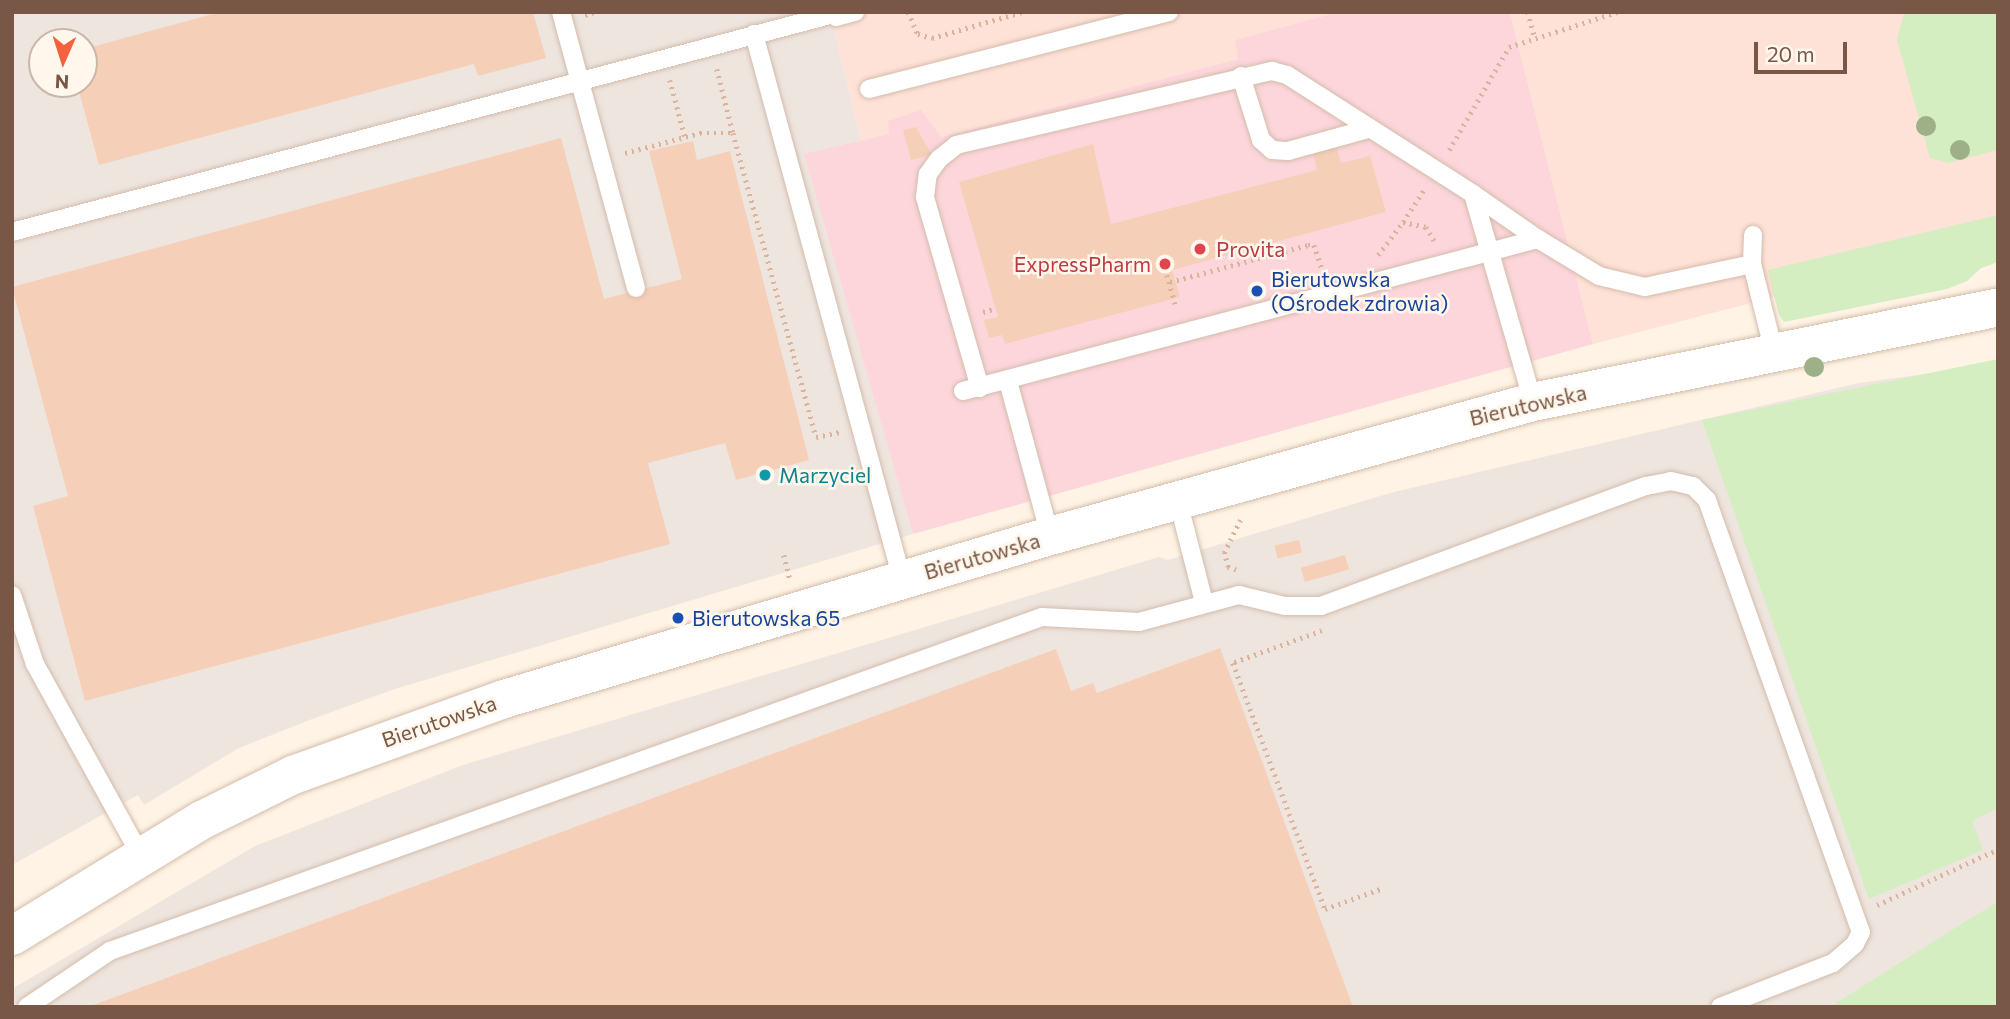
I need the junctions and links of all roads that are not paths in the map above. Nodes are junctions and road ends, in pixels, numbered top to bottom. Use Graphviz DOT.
graph roads {
  1 [pos="561,12"];
  2 [pos="855,12"];
  3 [pos="1169,12"];
  4 [pos="754,34"];
  5 [pos="1241,76"];
  6 [pos="580,79"];
  7 [pos="869,89"];
  8 [pos="1368,129"];
  9 [pos="1473,194"];
  10 [pos="12,232"];
  11 [pos="1753,235"];
  12 [pos="1538,239"];
  13 [pos="1488,251"];
  14 [pos="1752,264"];
  15 [pos="636,288"];
  16 [pos="1998,307"];
  17 [pos="1774,352"];
  18 [pos="1009,380"];
  19 [pos="1533,402"];
  20 [pos="1178,501"];
  21 [pos="1050,536"];
  22 [pos="902,579"];
  23 [pos="12,595"];
  24 [pos="1204,602"];
  25 [pos="141,856"];
  26 [pos="12,936"];
  27 [pos="27,1007"];
  28 [pos="1720,1007"];
  1 -- 6 [label="lane"];
  2 -- 4 [label="lane"];
  3 -- 7 [label="lane"];
  4 -- 6 [label="lane"];
  4 -- 22 [label="lane"];
  5 -- 8 [label="lane"];
  5 -- 8 [label="lane"];
  5 -- 18 [label="lane"];
  6 -- 10 [label="lane"];
  6 -- 15 [label="lane"];
  8 -- 9 [label="lane"];
  9 -- 12 [label="lane"];
  9 -- 13 [label="lane"];
  11 -- 14 [label="lane"];
  12 -- 13 [label="lane"];
  12 -- 14 [label="lane"];
  13 -- 18 [label="lane"];
  13 -- 19 [label="lane"];
  14 -- 17 [label="lane"];
  16 -- 17 [label="street, Bierutowska"];
  17 -- 19 [label="street, Bierutowska"];
  18 -- 21 [label="lane"];
  19 -- 20 [label="street, Bierutowska"];
  20 -- 21 [label="street, Bierutowska"];
  20 -- 24 [label="lane"];
  21 -- 22 [label="street, Bierutowska"];
  22 -- 25 [label="street, Bierutowska"];
  23 -- 25 [label="lane"];
  24 -- 27 [label="lane"];
  24 -- 28 [label="lane"];
  25 -- 26 [label="street, Bierutowska"];
}
